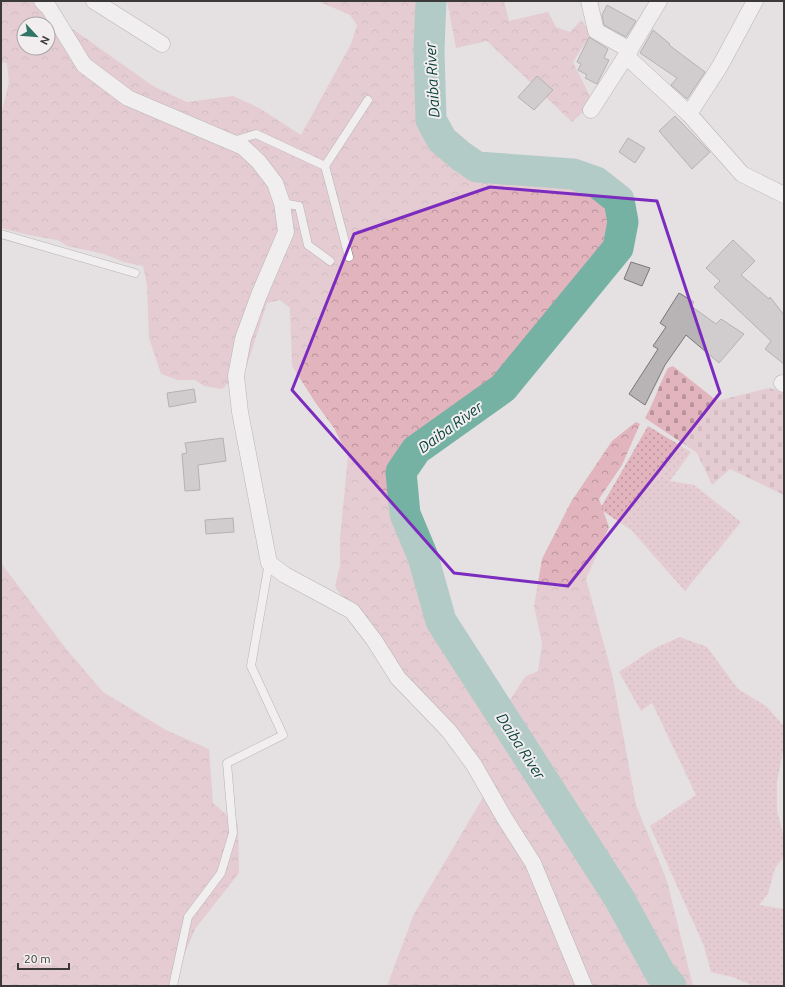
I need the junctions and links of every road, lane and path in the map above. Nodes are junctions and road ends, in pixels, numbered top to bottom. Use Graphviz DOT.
graph roads {
  1 [pos="42,1"];
  2 [pos="94,1"];
  3 [pos="589,1"];
  4 [pos="659,1"];
  5 [pos="755,1"];
  6 [pos="162,44"];
  7 [pos="628,53"];
  8 [pos="368,100"];
  9 [pos="590,110"];
  10 [pos="689,114"];
  11 [pos="230,142"];
  12 [pos="325,166"];
  13 [pos="784,195"];
  14 [pos="282,203"];
  15 [pos="1,234"];
  16 [pos="349,257"];
  17 [pos="330,261"];
  18 [pos="135,273"];
  19 [pos="269,563"];
  20 [pos="172,986"];
  21 [pos="584,986"];
  1 -- 11 [label="street"];
  2 -- 6 [label="street"];
  3 -- 7 [label="street"];
  4 -- 7 [label="street"];
  5 -- 10 [label="street"];
  7 -- 9 [label="street"];
  7 -- 10 [label="street"];
  8 -- 12 [label="lane"];
  10 -- 13 [label="street"];
  11 -- 12 [label="lane"];
  11 -- 14 [label="street"];
  12 -- 16 [label="lane"];
  14 -- 17 [label="lane"];
  14 -- 19 [label="street"];
  15 -- 18 [label="lane"];
  19 -- 20 [label="lane"];
  19 -- 21 [label="street"];
}
